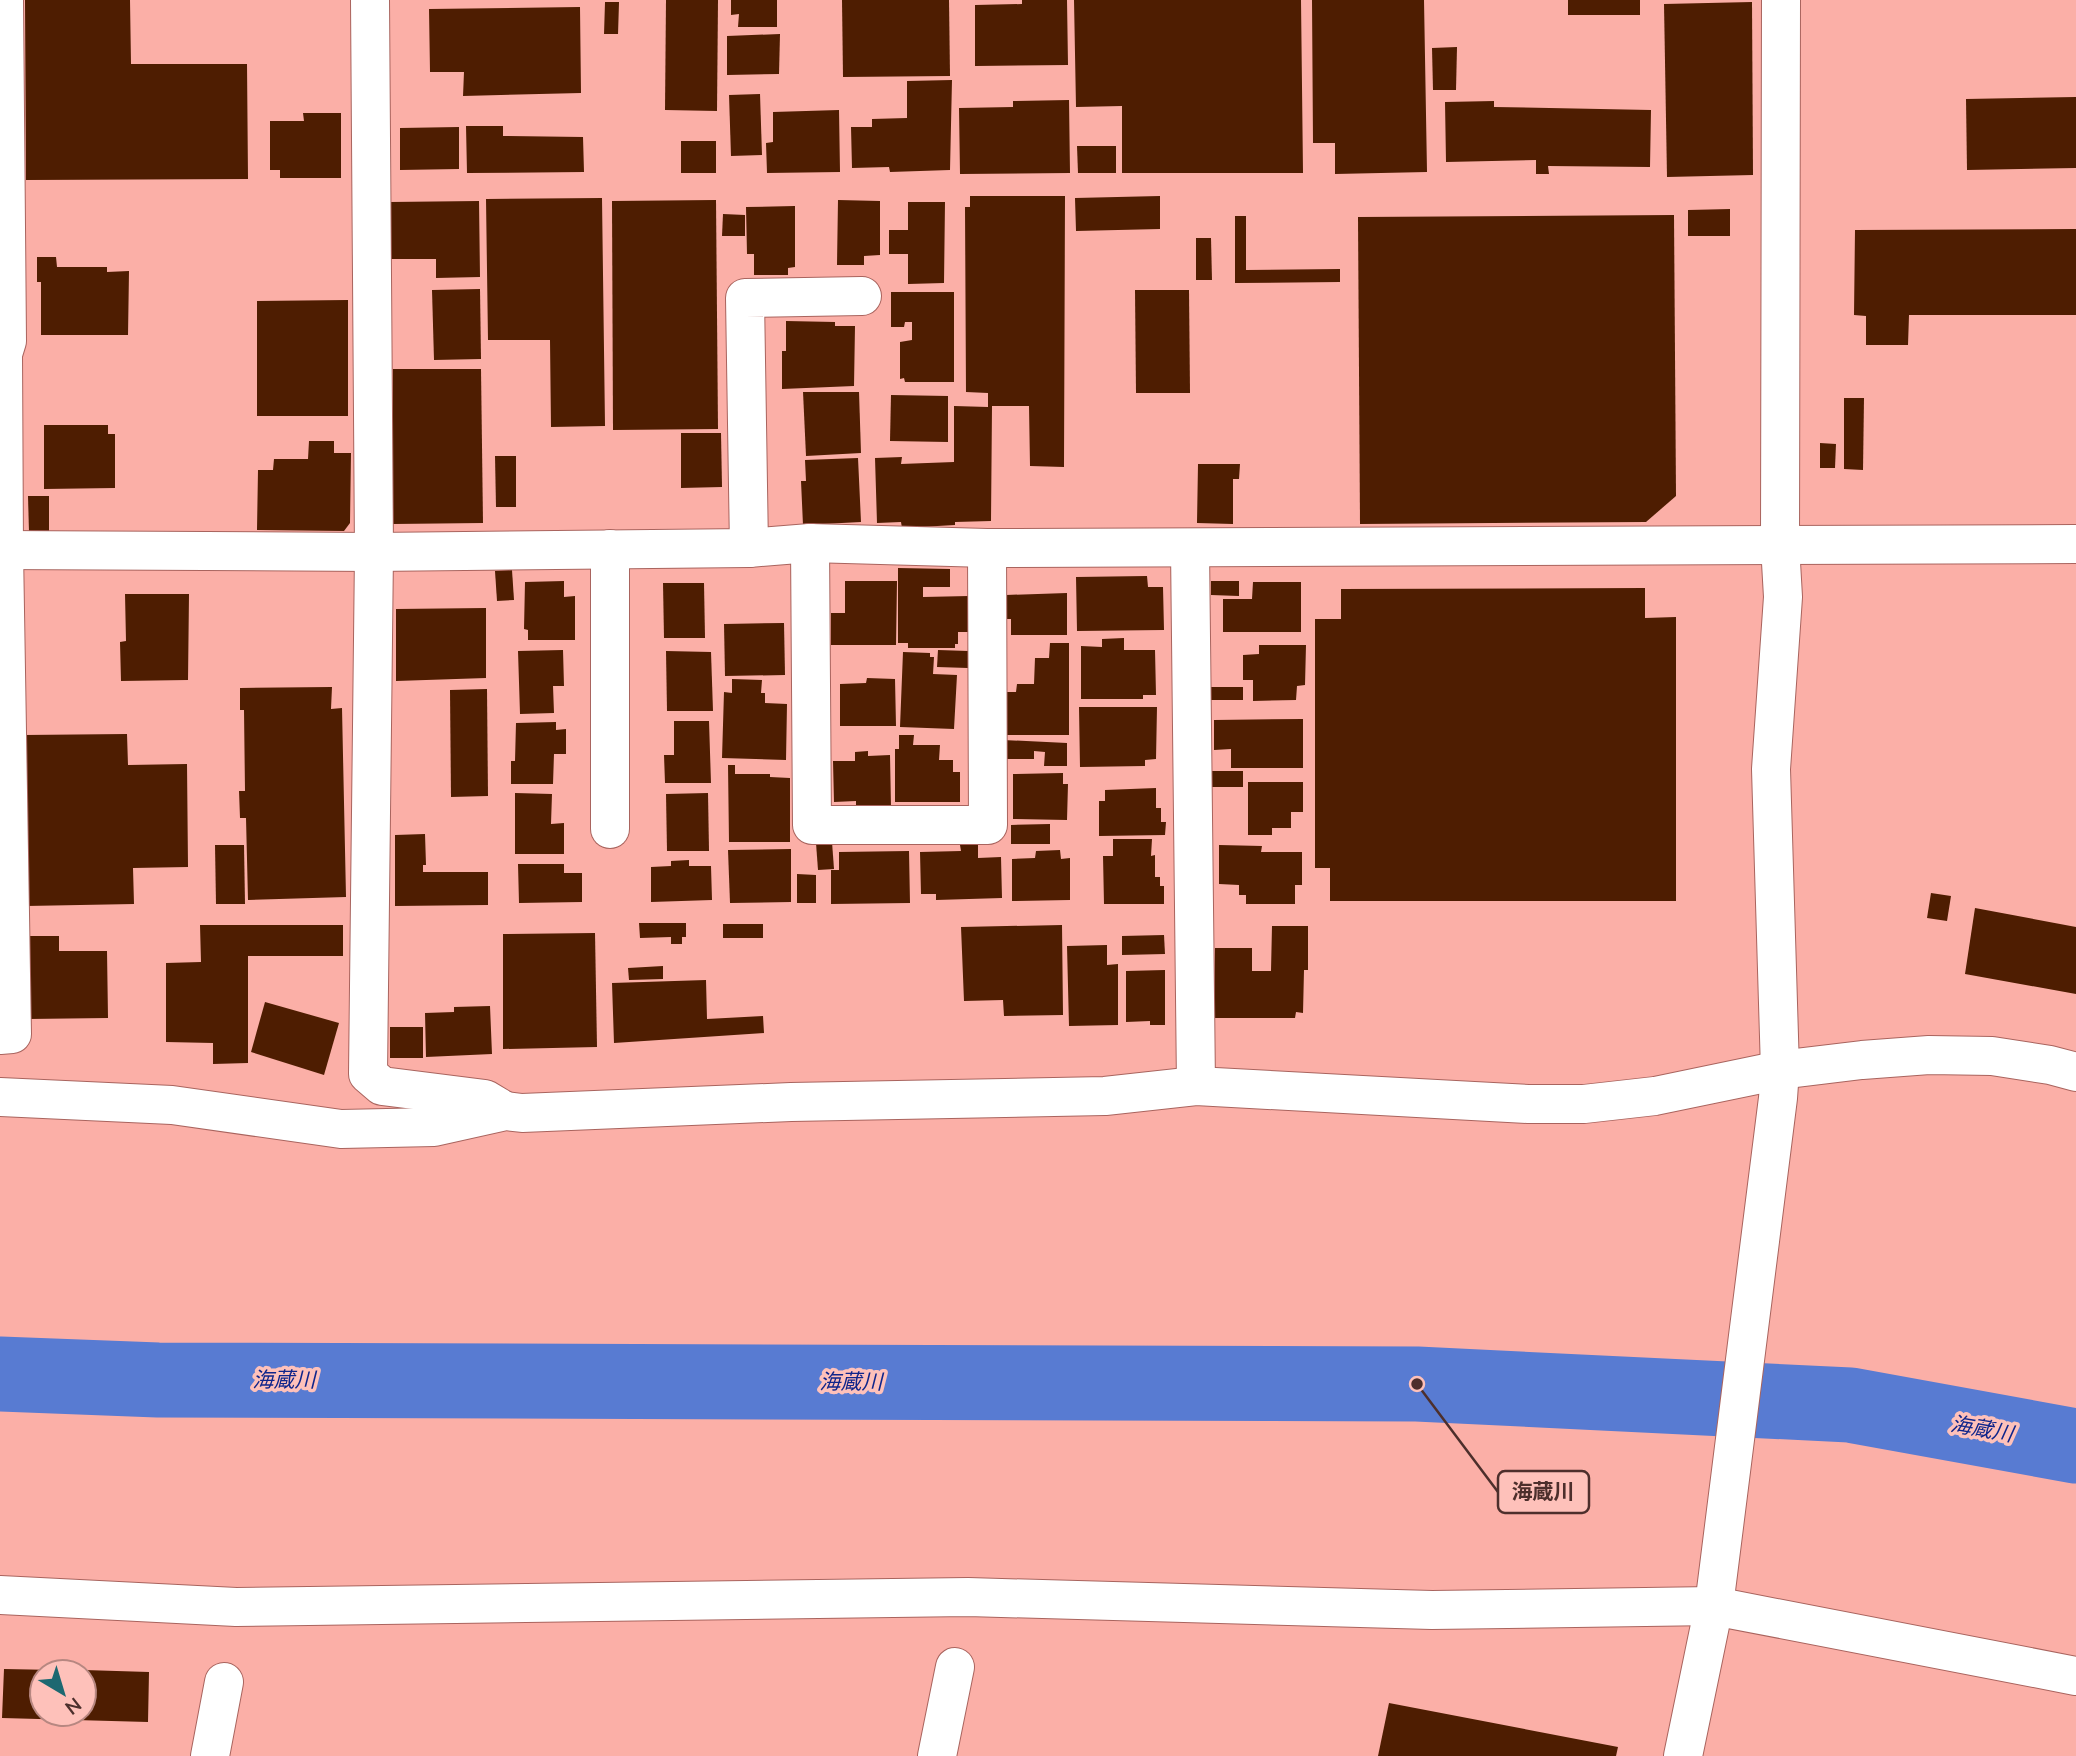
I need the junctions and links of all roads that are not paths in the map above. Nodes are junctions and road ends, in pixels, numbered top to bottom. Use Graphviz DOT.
graph roads {
  1 [pos="4,0"];
  2 [pos="370,0"];
  3 [pos="1781,0"];
  4 [pos="862,296"];
  5 [pos="810,543"];
  6 [pos="2076,544"];
  7 [pos="1780,545"];
  8 [pos="749,548"];
  9 [pos="988,548"];
  10 [pos="1190,548"];
  11 [pos="610,549"];
  12 [pos="2,550"];
  13 [pos="374,552"];
  14 [pos="611,829"];
  15 [pos="0,1035"];
  16 [pos="2076,1072"];
  17 [pos="1779,1084"];
  18 [pos="1196,1086"];
  19 [pos="0,1097"];
  20 [pos="506,1111"];
  21 [pos="0,1595"];
  22 [pos="1714,1606"];
  23 [pos="955,1668"];
  24 [pos="2076,1676"];
  25 [pos="224,1682"];
  26 [pos="210,1756"];
  27 [pos="937,1756"];
  28 [pos="1683,1756"];
  1 -- 12 [label="street"];
  2 -- 13 [label="street"];
  3 -- 7 [label="street"];
  4 -- 8 [label="street"];
  5 -- 8 [label="street"];
  5 -- 9 [label="street"];
  5 -- 9 [label="street"];
  6 -- 7 [label="street"];
  7 -- 10 [label="street"];
  7 -- 17 [label="street"];
  8 -- 11 [label="street"];
  9 -- 10 [label="street"];
  10 -- 18 [label="street"];
  11 -- 13 [label="street"];
  11 -- 14 [label="street"];
  12 -- 13 [label="street"];
  12 -- 15 [label="street"];
  13 -- 20 [label="street"];
  16 -- 17 [label="street"];
  17 -- 18 [label="street"];
  17 -- 22 [label="street"];
  18 -- 20 [label="street"];
  19 -- 20 [label="street"];
  21 -- 22 [label="street"];
  22 -- 24 [label="street"];
  22 -- 28 [label="street"];
  23 -- 27 [label="street"];
  25 -- 26 [label="street"];
}
